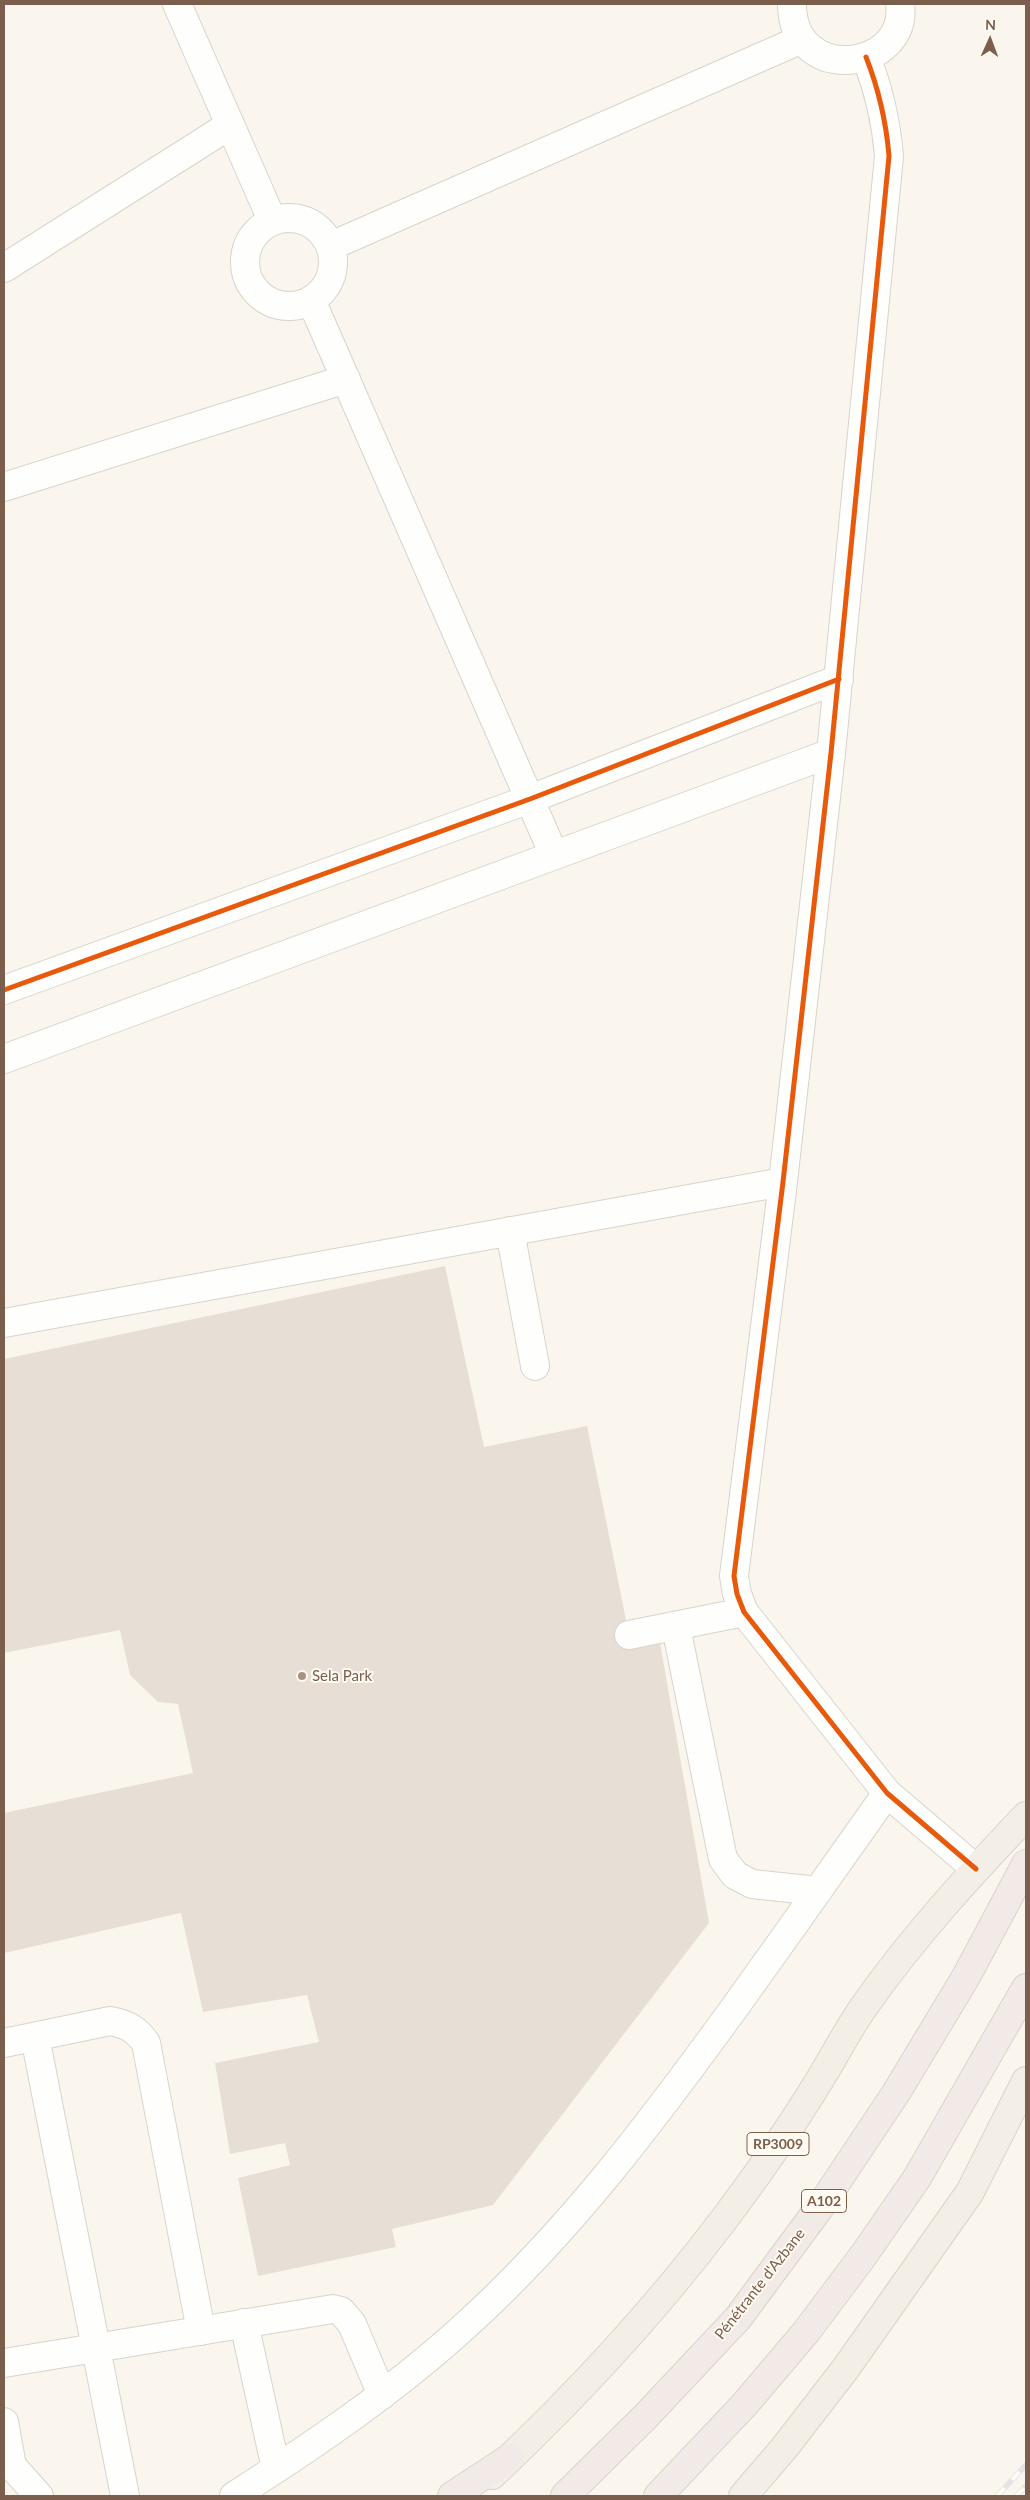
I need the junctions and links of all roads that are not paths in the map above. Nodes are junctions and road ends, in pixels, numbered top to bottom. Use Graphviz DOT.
graph roads {
  1 [pos="177,4"];
  2 [pos="792,4"];
  3 [pos="900,4"];
  4 [pos="802,39"];
  5 [pos="866,57"];
  6 [pos="230,125"];
  7 [pos="272,220"];
  8 [pos="330,246"];
  9 [pos="4,268"];
  10 [pos="311,300"];
  11 [pos="346,379"];
  12 [pos="4,487"];
  13 [pos="839,680"];
  14 [pos="831,753"];
  15 [pos="530,799"];
  16 [pos="554,855"];
  17 [pos="4,990"];
  18 [pos="4,1059"];
  19 [pos="783,1182"];
  20 [pos="510,1231"];
  21 [pos="4,1323"];
  22 [pos="535,1366"];
  23 [pos="744,1612"];
  24 [pos="676,1627"];
  25 [pos="629,1634"];
  26 [pos="887,1793"];
  27 [pos="1026,1816"];
  28 [pos="1026,1864"];
  29 [pos="976,1869"];
  30 [pos="818,1891"];
  31 [pos="1026,1988"];
  32 [pos="35,2037"];
  33 [pos="4,2043"];
  34 [pos="1026,2081"];
  35 [pos="244,2324"];
  36 [pos="201,2331"];
  37 [pos="96,2348"];
  38 [pos="4,2363"];
  39 [pos="382,2394"];
  40 [pos="4,2422"];
  41 [pos="510,2458"];
  42 [pos="8,2461"];
  43 [pos="276,2469"];
  44 [pos="39,2496"];
  45 [pos="125,2496"];
  46 [pos="234,2496"];
  47 [pos="452,2496"];
  48 [pos="470,2496"];
  49 [pos="565,2496"];
  50 [pos="658,2496"];
  51 [pos="742,2496"];
  1 -- 6 [label="street"];
  2 -- 4 [label="street"];
  3 -- 5 [label="street"];
  4 -- 5 [label="street"];
  4 -- 8 [label="street"];
  5 -- 13 [label="street"];
  6 -- 7 [label="street"];
  6 -- 9 [label="street"];
  7 -- 8 [label="street"];
  7 -- 10 [label="street"];
  8 -- 10 [label="street"];
  10 -- 11 [label="street"];
  11 -- 12 [label="street"];
  11 -- 15 [label="street"];
  13 -- 14 [label="street"];
  13 -- 15 [label="street"];
  14 -- 16 [label="street"];
  14 -- 19 [label="street"];
  15 -- 16 [label="street"];
  15 -- 17 [label="street"];
  16 -- 18 [label="street"];
  19 -- 20 [label="street"];
  19 -- 23 [label="street"];
  20 -- 21 [label="street"];
  20 -- 22 [label="street"];
  23 -- 24 [label="street"];
  23 -- 26 [label="street"];
  24 -- 25 [label="street"];
  24 -- 30 [label="street"];
  26 -- 29 [label="street"];
  26 -- 30 [label="street"];
  27 -- 29 [label="main road, RP3009"];
  28 -- 49 [label="highway, Pénétrante d'Azbane / A102"];
  29 -- 41 [label="main road, RP3009"];
  30 -- 39 [label="street"];
  31 -- 50 [label="highway"];
  32 -- 33 [label="street"];
  32 -- 36 [label="street"];
  32 -- 37 [label="street"];
  34 -- 51 [label="main road"];
  35 -- 36 [label="street"];
  35 -- 39 [label="street"];
  35 -- 43 [label="street"];
  36 -- 37 [label="street"];
  37 -- 38 [label="street"];
  37 -- 45 [label="street"];
  39 -- 43 [label="street"];
  40 -- 42 [label="street"];
  41 -- 47 [label="highway"];
  41 -- 48 [label="main road, RP3009"];
  42 -- 44 [label="street"];
  43 -- 46 [label="street"];
}
